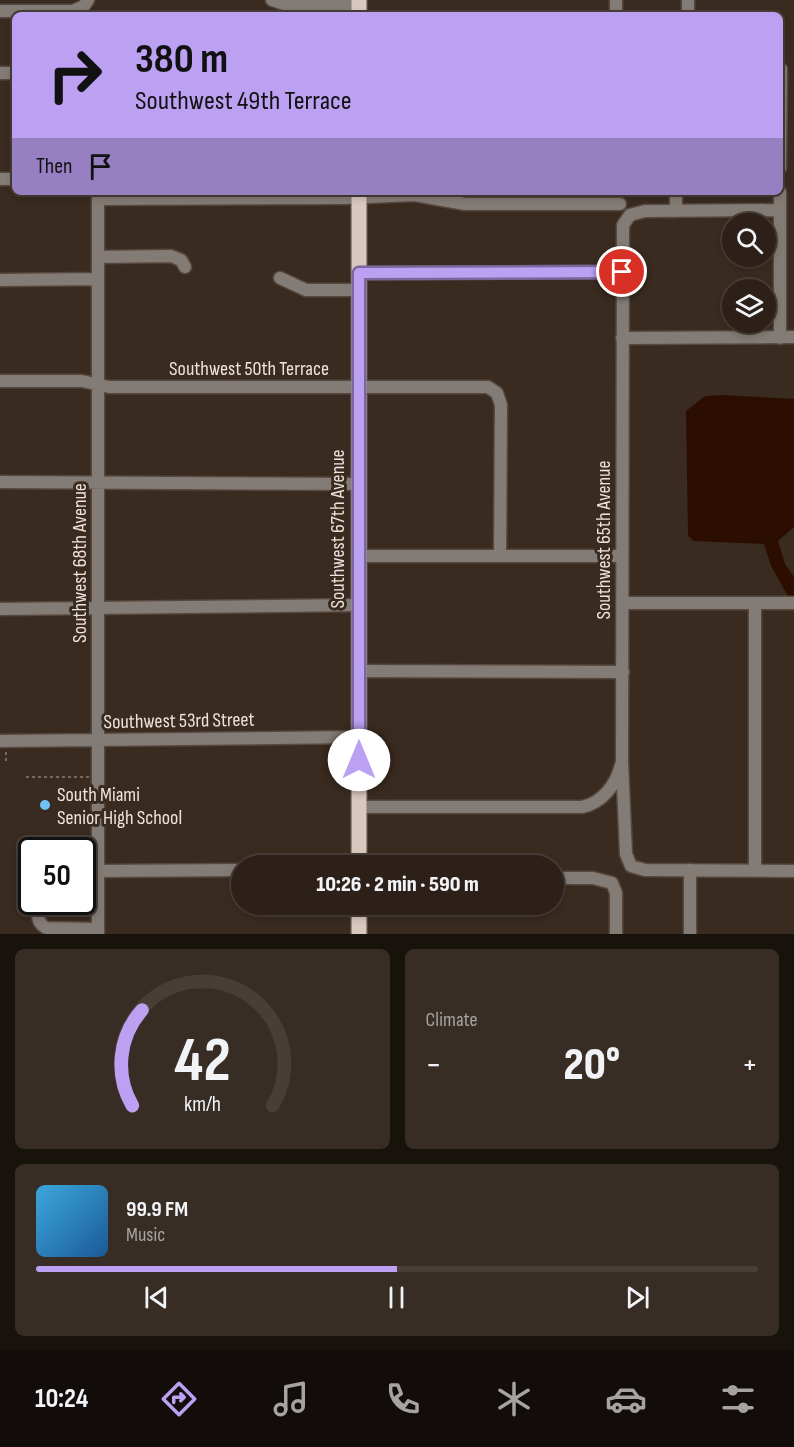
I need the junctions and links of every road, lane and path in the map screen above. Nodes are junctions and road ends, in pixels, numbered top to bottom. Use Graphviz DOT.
graph roads {
  1 [pos="88,0"];
  2 [pos="272,0"];
  3 [pos="359,7"];
  4 [pos="0,11"];
  5 [pos="98,195"];
  6 [pos="359,195"];
  7 [pos="421,195"];
  8 [pos="676,195"];
  9 [pos="780,195"];
  10 [pos="620,204"];
  11 [pos="780,210"];
  12 [pos="676,211"];
  13 [pos="98,257"];
  14 [pos="185,267"];
  15 [pos="622,272"];
  16 [pos="359,273"];
  17 [pos="280,278"];
  18 [pos="98,279"];
  19 [pos="0,280"];
  20 [pos="359,290"];
  21 [pos="622,338"];
  22 [pos="780,338"];
  23 [pos="794,338"];
  24 [pos="0,381"];
  25 [pos="99,385"];
  26 [pos="359,387"];
  27 [pos="0,482"];
  28 [pos="99,483"];
  29 [pos="358,484"];
  30 [pos="358,556"];
  31 [pos="500,556"];
  32 [pos="622,556"];
  33 [pos="622,603"];
  34 [pos="755,603"];
  35 [pos="792,603"];
  36 [pos="358,605"];
  37 [pos="98,606"];
  38 [pos="0,609"];
  39 [pos="358,671"];
  40 [pos="622,672"];
  41 [pos="358,737"];
  42 [pos="98,740"];
  43 [pos="3,745"];
  44 [pos="622,761"];
  45 [pos="6,762"];
  46 [pos="26,777"];
  47 [pos="90,777"];
  48 [pos="359,807"];
  49 [pos="359,855"];
  50 [pos="231,870"];
  51 [pos="690,870"];
  52 [pos="98,871"];
  53 [pos="755,871"];
  54 [pos="794,871"];
  55 [pos="564,878"];
  56 [pos="98,901"];
  57 [pos="38,915"];
  58 [pos="359,915"];
  59 [pos="98,932"];
  60 [pos="359,934"];
  61 [pos="616,934"];
  62 [pos="690,934"];
  1 -- 4 [label="street"];
  2 -- 3 [label="street"];
  5 -- 13 [label="street, Southwest 68th Avenue"];
  6 -- 16 [label="main road, Southwest 67th Avenue"];
  7 -- 10 [label="street"];
  8 -- 12 [label="street"];
  9 -- 11 [label="street"];
  11 -- 12 [label="street"];
  11 -- 22 [label="street"];
  12 -- 15 [label="street, Southwest 65th Avenue"];
  13 -- 14 [label="street"];
  13 -- 18 [label="street, Southwest 68th Avenue"];
  15 -- 16 [label="street"];
  15 -- 21 [label="street, Southwest 65th Avenue"];
  16 -- 20 [label="main road, Southwest 67th Avenue"];
  17 -- 20 [label="street"];
  18 -- 19 [label="street"];
  18 -- 25 [label="street, Southwest 68th Avenue"];
  20 -- 26 [label="main road, Southwest 67th Avenue"];
  21 -- 22 [label="street"];
  21 -- 32 [label="street, Southwest 65th Avenue"];
  22 -- 23 [label="street"];
  24 -- 25 [label="street, Southwest 50th Terrace"];
  25 -- 26 [label="street, Southwest 50th Terrace"];
  25 -- 28 [label="street, Southwest 68th Avenue"];
  26 -- 29 [label="main road, Southwest 67th Avenue"];
  26 -- 31 [label="street, Southwest 50th Terrace"];
  27 -- 28 [label="street"];
  28 -- 29 [label="street"];
  28 -- 37 [label="street, Southwest 68th Avenue"];
  29 -- 30 [label="main road, Southwest 67th Avenue"];
  30 -- 31 [label="street"];
  30 -- 36 [label="main road, Southwest 67th Avenue"];
  31 -- 32 [label="street"];
  32 -- 33 [label="street, Southwest 65th Avenue"];
  33 -- 34 [label="street"];
  33 -- 40 [label="street, Southwest 65th Avenue"];
  34 -- 35 [label="street"];
  34 -- 53 [label="street"];
  36 -- 37 [label="street"];
  36 -- 39 [label="main road, Southwest 67th Avenue"];
  37 -- 38 [label="street"];
  37 -- 42 [label="street, Southwest 68th Avenue"];
  39 -- 40 [label="street"];
  39 -- 41 [label="main road, Southwest 67th Avenue"];
  40 -- 44 [label="street, Southwest 65th Avenue"];
  41 -- 42 [label="street, Southwest 53rd Street"];
  41 -- 48 [label="main road, Southwest 67th Avenue"];
  42 -- 43 [label="street, Southwest 53rd Street"];
  42 -- 52 [label="street, Southwest 68th Avenue"];
  43 -- 45 [label="path"];
  44 -- 48 [label="street"];
  44 -- 51 [label="street, Southwest 65th Avenue"];
  46 -- 47 [label="path"];
  48 -- 49 [label="main road, Southwest 67th Avenue"];
  50 -- 52 [label="street"];
  51 -- 53 [label="street"];
  51 -- 62 [label="street"];
  52 -- 56 [label="street, Southwest 68th Avenue"];
  53 -- 54 [label="street"];
  55 -- 61 [label="street"];
  56 -- 59 [label="street, Southwest 68th Avenue"];
  57 -- 59 [label="street"];
  58 -- 60 [label="main road"];
}
